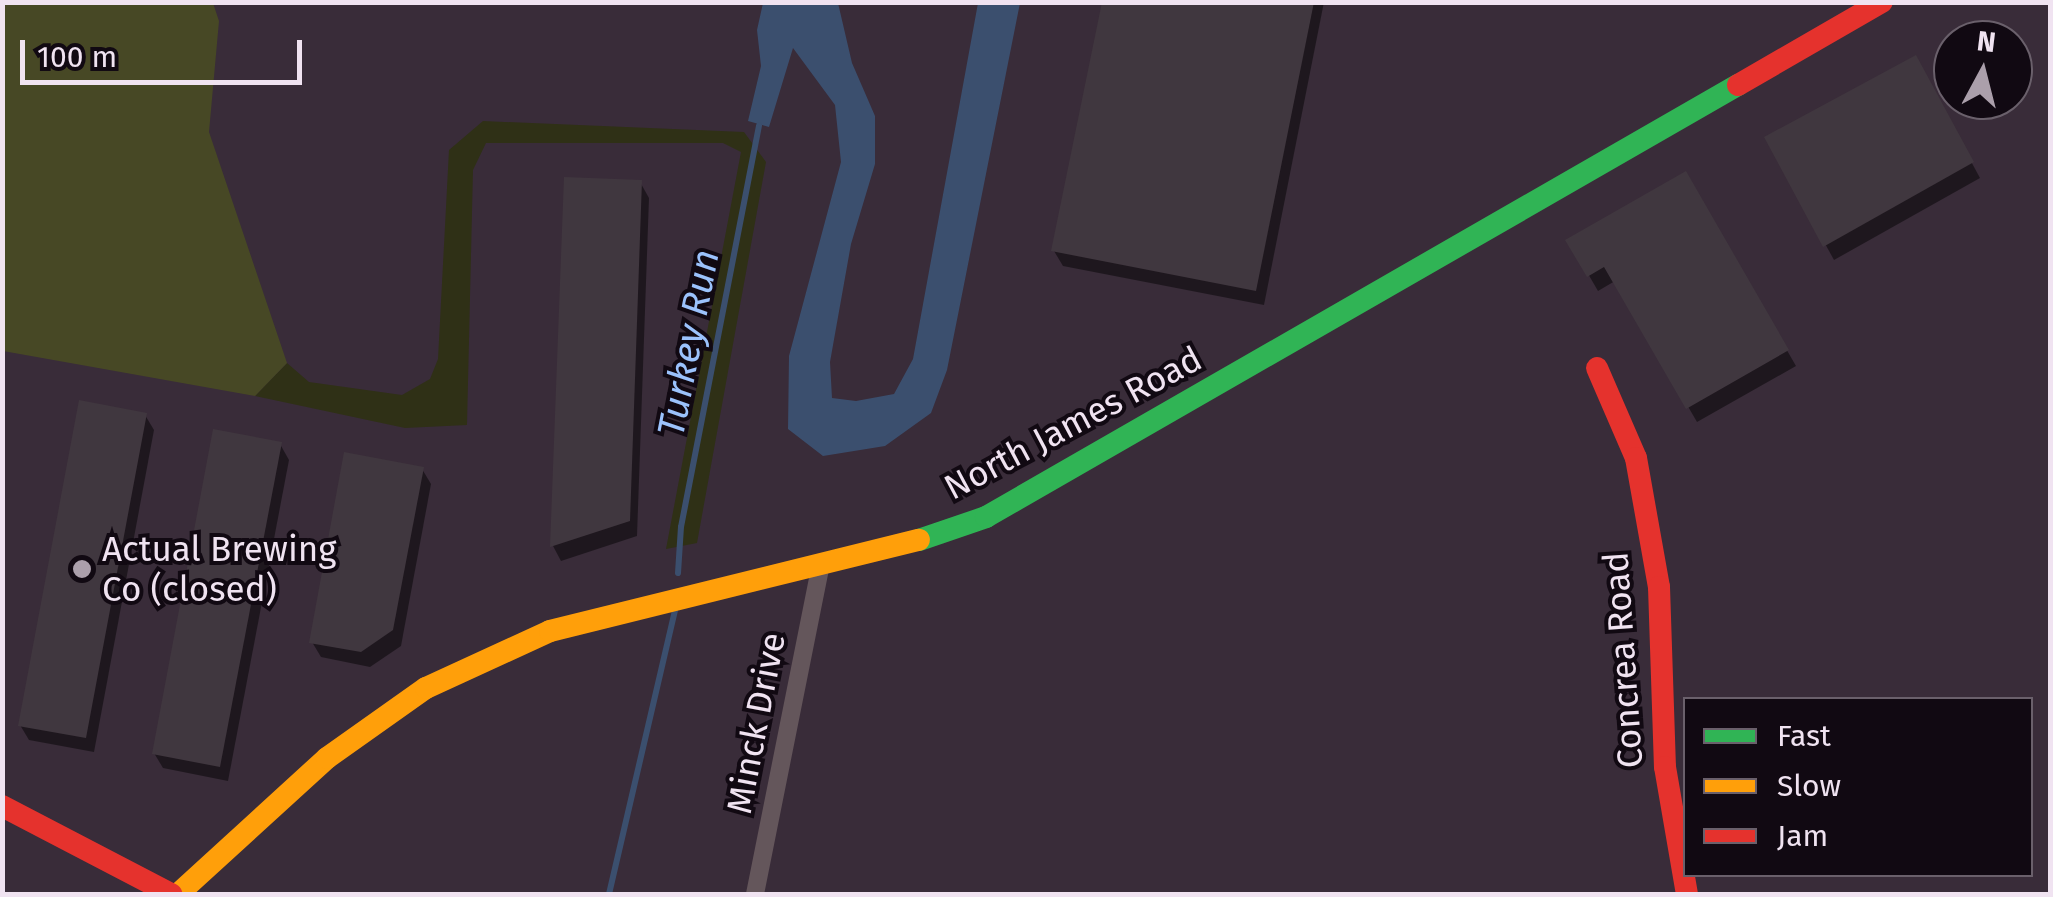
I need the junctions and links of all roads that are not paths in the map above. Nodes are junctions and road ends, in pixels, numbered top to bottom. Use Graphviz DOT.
graph roads {
  1 [pos="1882,2"];
  2 [pos="1597,368"];
  3 [pos="821,565"];
  4 [pos="2,806"];
  5 [pos="1683,871"];
  6 [pos="175,894"];
  7 [pos="755,894"];
  1 -- 3 [label="street, North James Road"];
  2 -- 5 [label="street, Concrea Road"];
  3 -- 6 [label="street, North James Road"];
  3 -- 7 [label="street, Minck Drive"];
  4 -- 6 [label="street"];
}
